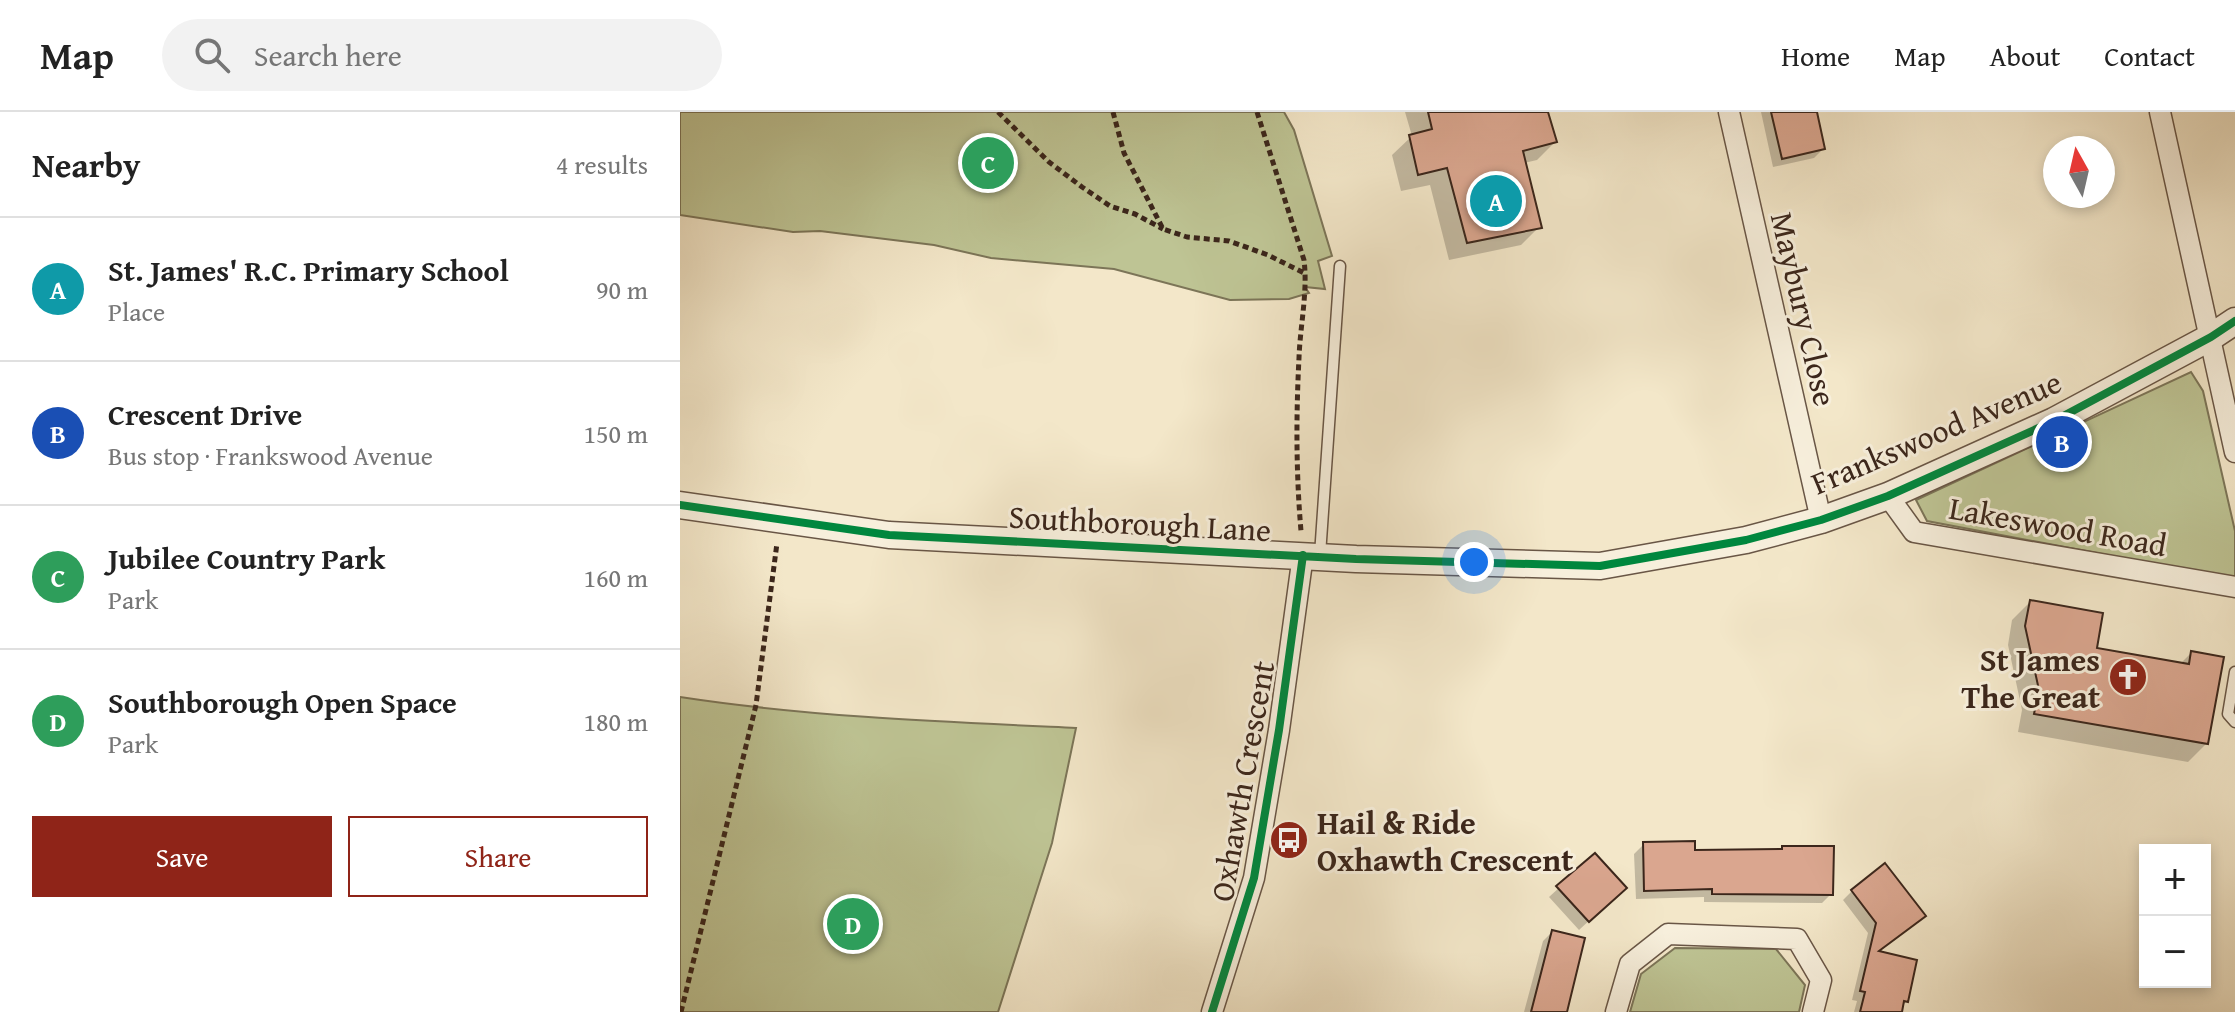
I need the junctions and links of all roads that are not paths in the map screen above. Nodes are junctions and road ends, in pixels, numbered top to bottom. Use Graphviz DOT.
graph roads {
  1 [pos="1729,112"];
  2 [pos="2160,112"];
  3 [pos="1340,266"];
  4 [pos="2235,321"];
  5 [pos="2211,337"];
  6 [pos="2235,452"];
  7 [pos="1888,496"];
  8 [pos="680,505"];
  9 [pos="1821,520"];
  10 [pos="1312,555"];
  11 [pos="1600,566"];
  12 [pos="2235,587"];
  13 [pos="2235,672"];
  14 [pos="2235,722"];
  15 [pos="1212,1012"];
  16 [pos="1616,1012"];
  17 [pos="1813,1012"];
  1 -- 9 [label="street, Maybury Close"];
  2 -- 5 [label="street"];
  3 -- 10 [label="lane"];
  4 -- 5 [label="street, Frankswood Avenue"];
  5 -- 6 [label="street"];
  5 -- 7 [label="street, Frankswood Avenue"];
  7 -- 9 [label="street, Frankswood Avenue"];
  7 -- 12 [label="street, Lakeswood Road"];
  8 -- 10 [label="street, Southborough Lane"];
  9 -- 11 [label="street, Frankswood Avenue"];
  10 -- 11 [label="street, Southborough Lane"];
  10 -- 15 [label="street, Oxhawth Crescent"];
  13 -- 14 [label="lane"];
  16 -- 17 [label="street"];
}
